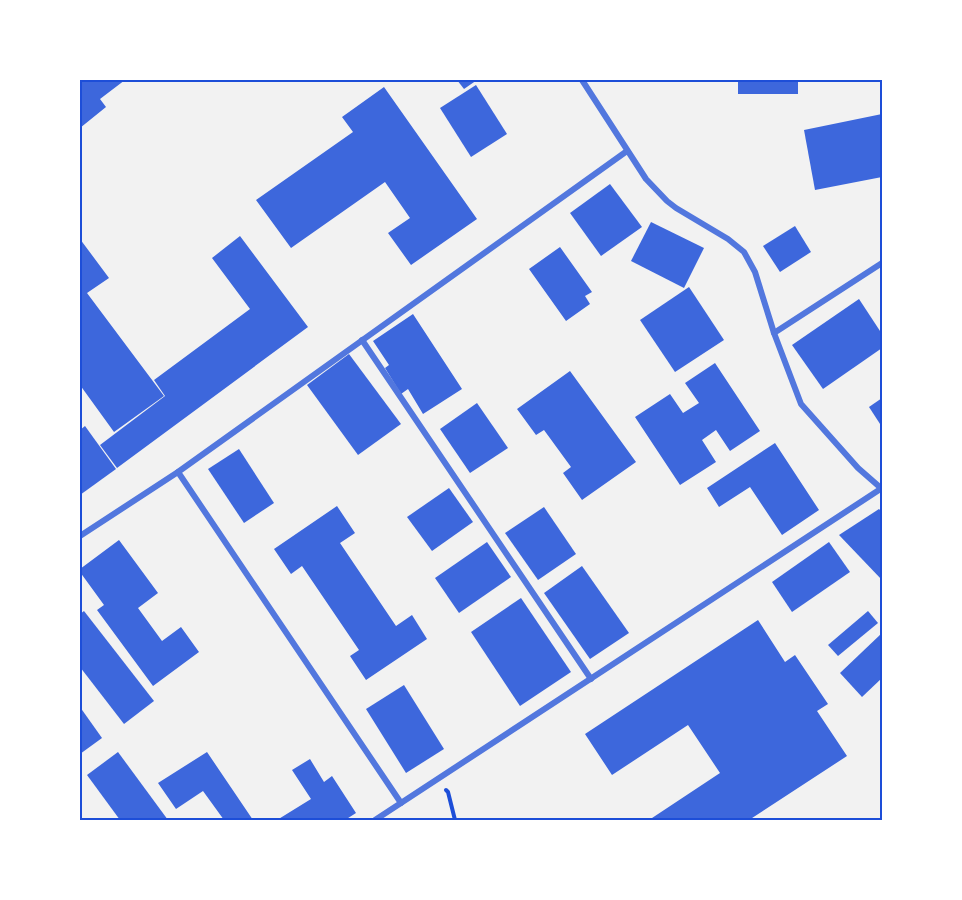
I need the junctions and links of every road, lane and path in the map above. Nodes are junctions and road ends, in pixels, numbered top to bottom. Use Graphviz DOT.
graph roads {
  1 [pos="582,80"];
  2 [pos="627,151"];
  3 [pos="882,263"];
  4 [pos="774,333"];
  5 [pos="362,340"];
  6 [pos="178,472"];
  7 [pos="882,489"];
  8 [pos="80,536"];
  9 [pos="591,679"];
  10 [pos="437,780"];
  11 [pos="401,803"];
  12 [pos="377,820"];
  13 [pos="455,820"];
  1 -- 2 [label="street"];
  2 -- 4 [label="street"];
  2 -- 5 [label="street"];
  3 -- 4 [label="street"];
  4 -- 7 [label="street"];
  5 -- 6 [label="street"];
  5 -- 9 [label="street"];
  6 -- 8 [label="street"];
  6 -- 11 [label="street"];
  7 -- 9 [label="street"];
  9 -- 10 [label="street"];
  10 -- 11 [label="street"];
  10 -- 13 [label="path"];
  11 -- 12 [label="street"];
}
